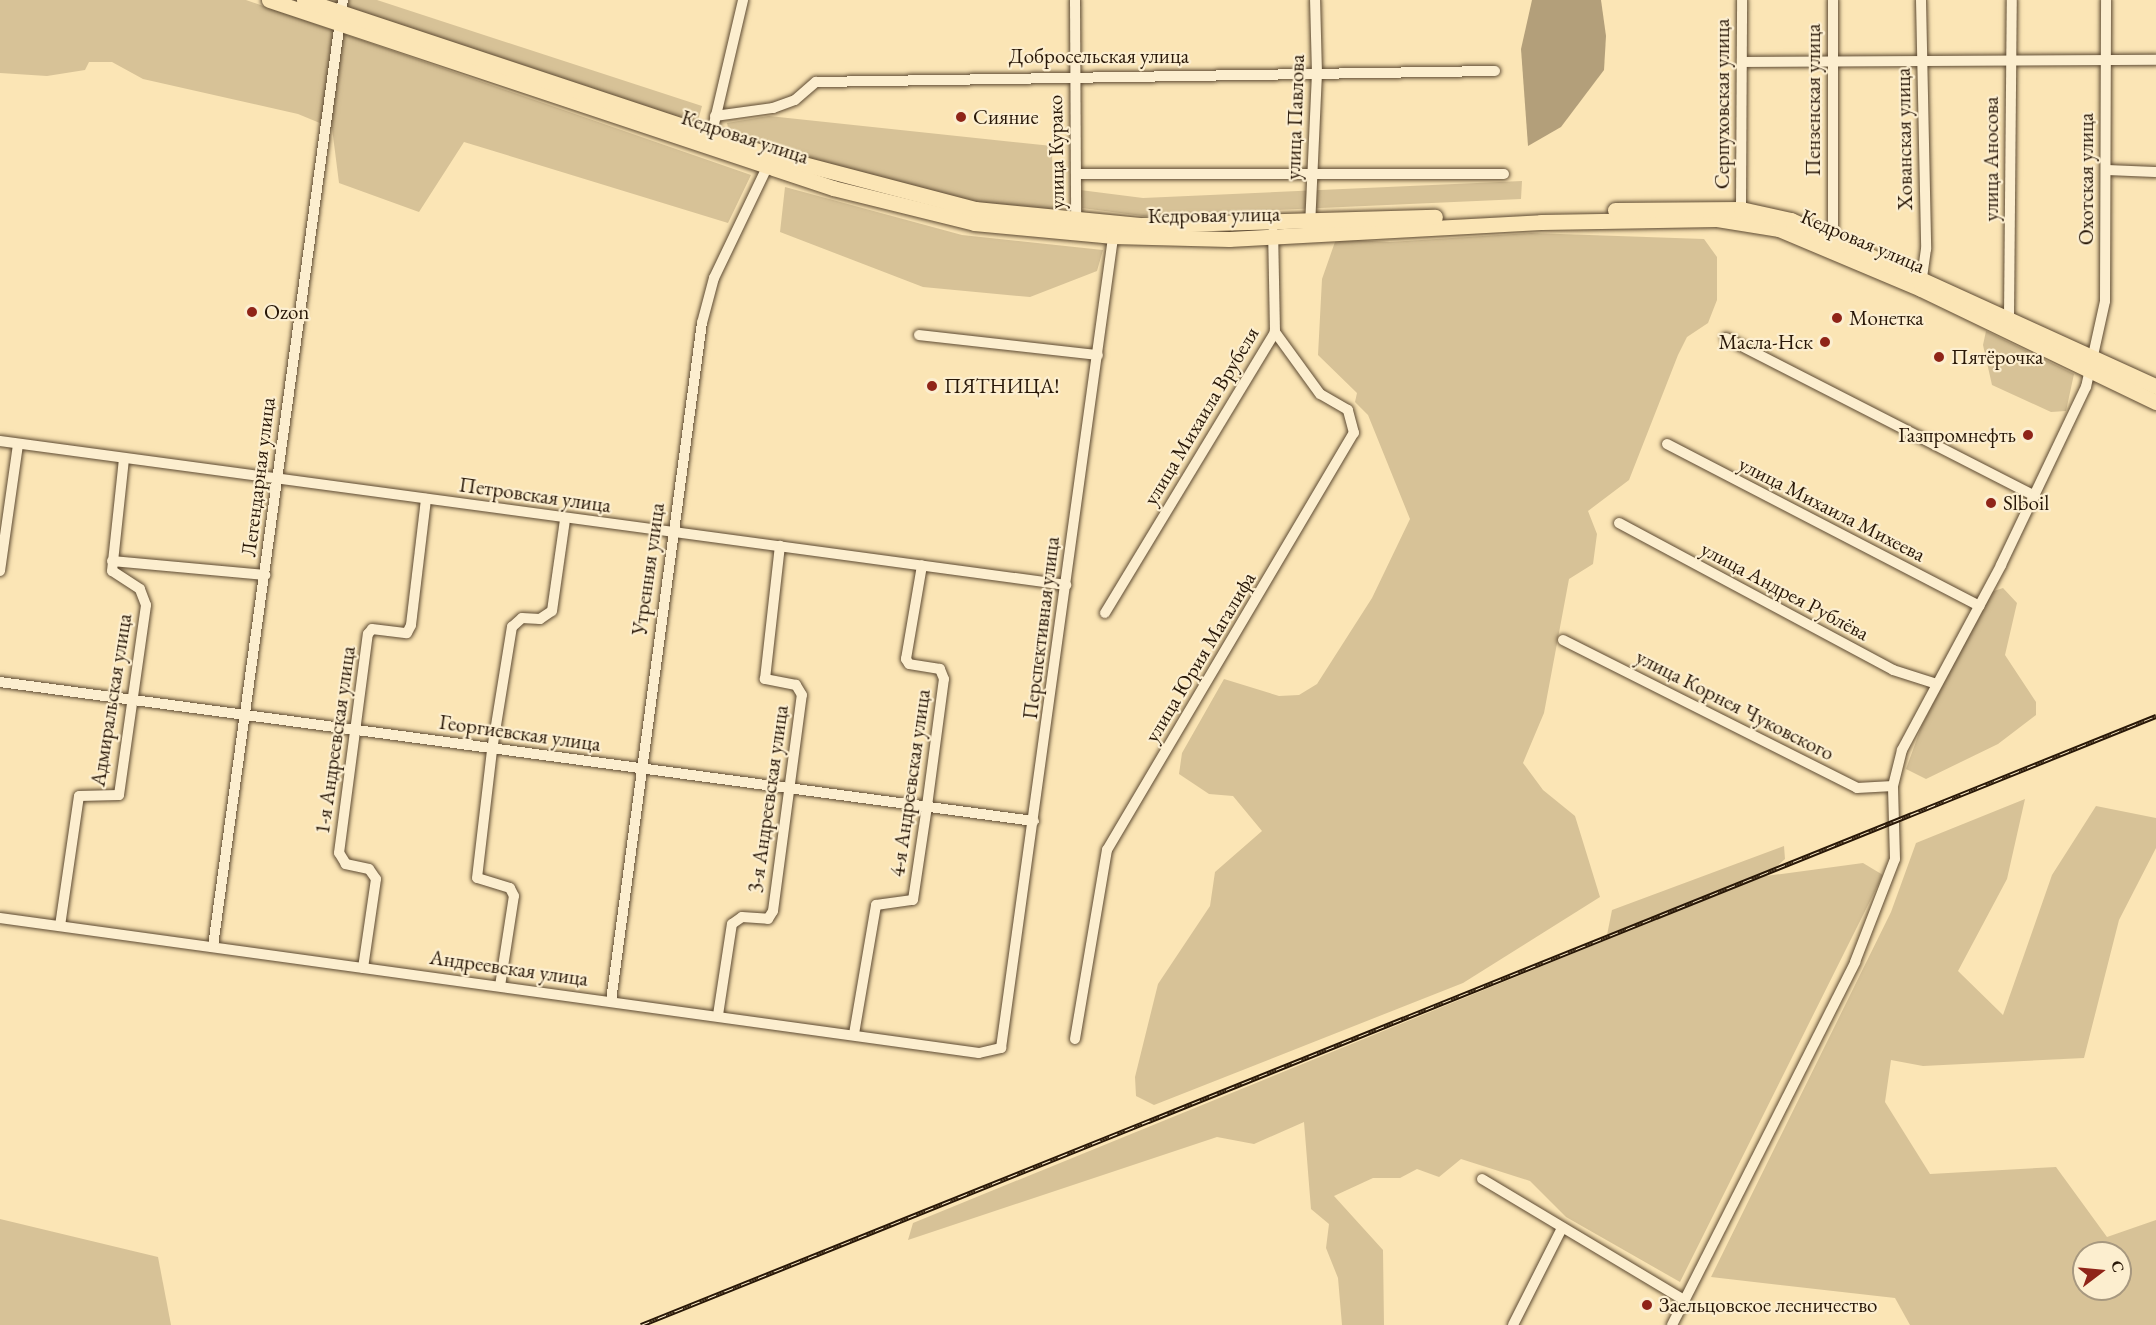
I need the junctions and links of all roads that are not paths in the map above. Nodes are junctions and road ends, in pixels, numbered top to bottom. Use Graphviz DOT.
graph roads {
  1 [pos="269,0"];
  2 [pos="303,0"];
  3 [pos="743,0"];
  4 [pos="1076,0"];
  5 [pos="1315,0"];
  6 [pos="1742,0"];
  7 [pos="1833,0"];
  8 [pos="1921,0"];
  9 [pos="2012,0"];
  10 [pos="2106,0"];
  11 [pos="339,12"];
  12 [pos="1833,59"];
  13 [pos="1921,59"];
  14 [pos="2106,60"];
  15 [pos="2156,60"];
  16 [pos="1743,62"];
  17 [pos="2012,62"];
  18 [pos="1495,71"];
  19 [pos="1317,74"];
  20 [pos="1075,76"];
  21 [pos="715,116"];
  22 [pos="710,141"];
  23 [pos="770,161"];
  24 [pos="2106,171"];
  25 [pos="2156,172"];
  26 [pos="1076,174"];
  27 [pos="1314,174"];
  28 [pos="1504,174"];
  29 [pos="1741,209"];
  30 [pos="1076,226"];
  31 [pos="1310,228"];
  32 [pos="1114,230"];
  33 [pos="1273,230"];
  34 [pos="1833,236"];
  35 [pos="1922,277"];
  36 [pos="2009,318"];
  37 [pos="1275,332"];
  38 [pos="919,335"];
  39 [pos="1726,338"];
  40 [pos="1098,355"];
  41 [pos="2091,364"];
  42 [pos="2156,386"];
  43 [pos="2156,402"];
  44 [pos="0,441"];
  45 [pos="18,444"];
  46 [pos="1667,444"];
  47 [pos="124,459"];
  48 [pos="278,478"];
  49 [pos="2035,496"];
  50 [pos="426,499"];
  51 [pos="565,520"];
  52 [pos="1619,523"];
  53 [pos="672,531"];
  54 [pos="780,546"];
  55 [pos="112,561"];
  56 [pos="922,565"];
  57 [pos="0,571"];
  58 [pos="265,575"];
  59 [pos="1066,585"];
  60 [pos="1980,606"];
  61 [pos="1105,613"];
  62 [pos="1563,640"];
  63 [pos="0,682"];
  64 [pos="1937,684"];
  65 [pos="132,700"];
  66 [pos="246,717"];
  67 [pos="357,730"];
  68 [pos="492,750"];
  69 [pos="641,769"];
  70 [pos="1893,786"];
  71 [pos="789,787"];
  72 [pos="927,806"];
  73 [pos="1034,821"];
  74 [pos="0,918"];
  75 [pos="60,926"];
  76 [pos="213,946"];
  77 [pos="363,968"];
  78 [pos="500,986"];
  79 [pos="610,1001"];
  80 [pos="718,1015"];
  81 [pos="854,1034"];
  82 [pos="1006,1037"];
  83 [pos="1075,1039"];
  84 [pos="1482,1179"];
  85 [pos="1562,1228"];
  86 [pos="1684,1300"];
  87 [pos="1513,1325"];
  88 [pos="1671,1325"];
  1 -- 11 [label="main road, Кедровая улица"];
  2 -- 11 [label="main road, Кедровая улица"];
  3 -- 21 [label="street"];
  4 -- 20 [label="street, улица Курако"];
  5 -- 19 [label="street, улица Павлова"];
  6 -- 16 [label="street, Серпуховская улица"];
  7 -- 12 [label="street, Пензенская улица"];
  8 -- 13 [label="street, Хованская улица"];
  9 -- 17 [label="street, улица Аносова"];
  10 -- 14 [label="street, Охотская улица"];
  11 -- 22 [label="main road, Кедровая улица"];
  11 -- 48 [label="street, Легендарная улица"];
  12 -- 13 [label="street"];
  12 -- 16 [label="street"];
  12 -- 34 [label="street, Пензенская улица"];
  13 -- 17 [label="street"];
  13 -- 35 [label="street, Хованская улица"];
  14 -- 15 [label="street"];
  14 -- 17 [label="street"];
  14 -- 24 [label="street, Охотская улица"];
  16 -- 29 [label="street, Серпуховская улица"];
  17 -- 36 [label="street, улица Аносова"];
  18 -- 19 [label="street, Добросельская улица"];
  19 -- 20 [label="street, Добросельская улица"];
  19 -- 27 [label="street, улица Павлова"];
  20 -- 21 [label="street, Добросельская улица"];
  20 -- 26 [label="street, улица Курако"];
  21 -- 22 [label="street"];
  22 -- 23 [label="main road, Кедровая улица"];
  23 -- 30 [label="main road, Кедровая улица"];
  23 -- 53 [label="street, Утренняя улица"];
  24 -- 25 [label="street"];
  24 -- 41 [label="street, Охотская улица"];
  26 -- 27 [label="street, Кедровая улица"];
  26 -- 30 [label="street, улица Курако"];
  27 -- 28 [label="street, Кедровая улица"];
  27 -- 31 [label="street, улица Павлова"];
  29 -- 31 [label="main road, Кедровая улица"];
  29 -- 34 [label="main road, Кедровая улица"];
  30 -- 32 [label="main road, Кедровая улица"];
  31 -- 33 [label="main road, Кедровая улица"];
  31 -- 41 [label="main road, Кедровая улица"];
  32 -- 33 [label="main road, Кедровая улица"];
  32 -- 40 [label="street, Перспективная улица"];
  33 -- 37 [label="street, улица Михаила Врубеля"];
  34 -- 35 [label="main road, Кедровая улица"];
  35 -- 36 [label="main road, Кедровая улица"];
  36 -- 41 [label="main road, Кедровая улица"];
  37 -- 61 [label="street, улица Михаила Врубеля"];
  37 -- 83 [label="street, улица Юрия Магалифа"];
  38 -- 40 [label="street"];
  39 -- 49 [label="street"];
  40 -- 59 [label="street, Перспективная улица"];
  41 -- 42 [label="main road, Кедровая улица"];
  41 -- 43 [label="main road, Кедровая улица"];
  41 -- 49 [label="street, Охотская улица"];
  44 -- 45 [label="street, Петровская улица"];
  45 -- 47 [label="street, Петровская улица"];
  45 -- 57 [label="street"];
  46 -- 60 [label="street, улица Михаила Михеева"];
  47 -- 48 [label="street, Петровская улица"];
  47 -- 55 [label="street"];
  48 -- 50 [label="street, Петровская улица"];
  48 -- 58 [label="street, Легендарная улица"];
  49 -- 60 [label="street, Охотская улица"];
  50 -- 51 [label="street, Петровская улица"];
  50 -- 67 [label="street, 1-я Андреевская улица"];
  51 -- 53 [label="street, Петровская улица"];
  51 -- 68 [label="street"];
  52 -- 64 [label="street, улица Андрея Рублёва"];
  53 -- 54 [label="street, Петровская улица"];
  53 -- 69 [label="street, Утренняя улица"];
  54 -- 56 [label="street, Петровская улица"];
  54 -- 71 [label="street, 3-я Андреевская улица"];
  55 -- 58 [label="street"];
  55 -- 65 [label="street, Адмиральская улица"];
  56 -- 59 [label="street, Петровская улица"];
  56 -- 72 [label="street, 4-я Андреевская улица"];
  58 -- 66 [label="street, Легендарная улица"];
  59 -- 73 [label="street, Перспективная улица"];
  60 -- 64 [label="street, Охотская улица"];
  62 -- 70 [label="street, улица Корнея Чуковского"];
  63 -- 65 [label="street, Георгиевская улица"];
  64 -- 70 [label="street, Охотская улица"];
  65 -- 66 [label="street, Георгиевская улица"];
  65 -- 75 [label="street, Адмиральская улица"];
  66 -- 67 [label="street, Георгиевская улица"];
  66 -- 76 [label="street, Легендарная улица"];
  67 -- 68 [label="street, Георгиевская улица"];
  67 -- 77 [label="street, 1-я Андреевская улица"];
  68 -- 69 [label="street, Георгиевская улица"];
  68 -- 78 [label="street"];
  69 -- 71 [label="street, Георгиевская улица"];
  69 -- 79 [label="street, Утренняя улица"];
  70 -- 86 [label="street, Охотская улица"];
  71 -- 72 [label="street, Георгиевская улица"];
  71 -- 80 [label="street, 3-я Андреевская улица"];
  72 -- 73 [label="street, Георгиевская улица"];
  72 -- 81 [label="street, 4-я Андреевская улица"];
  73 -- 82 [label="street, Перспективная улица"];
  74 -- 75 [label="street, Андреевская улица"];
  75 -- 76 [label="street, Андреевская улица"];
  76 -- 77 [label="street, Андреевская улица"];
  77 -- 78 [label="street, Андреевская улица"];
  78 -- 79 [label="street, Андреевская улица"];
  79 -- 80 [label="street, Андреевская улица"];
  80 -- 81 [label="street, Андреевская улица"];
  81 -- 82 [label="street, Андреевская улица"];
  84 -- 85 [label="street"];
  85 -- 86 [label="street"];
  85 -- 87 [label="street"];
  86 -- 88 [label="street, Охотская улица"];
}
